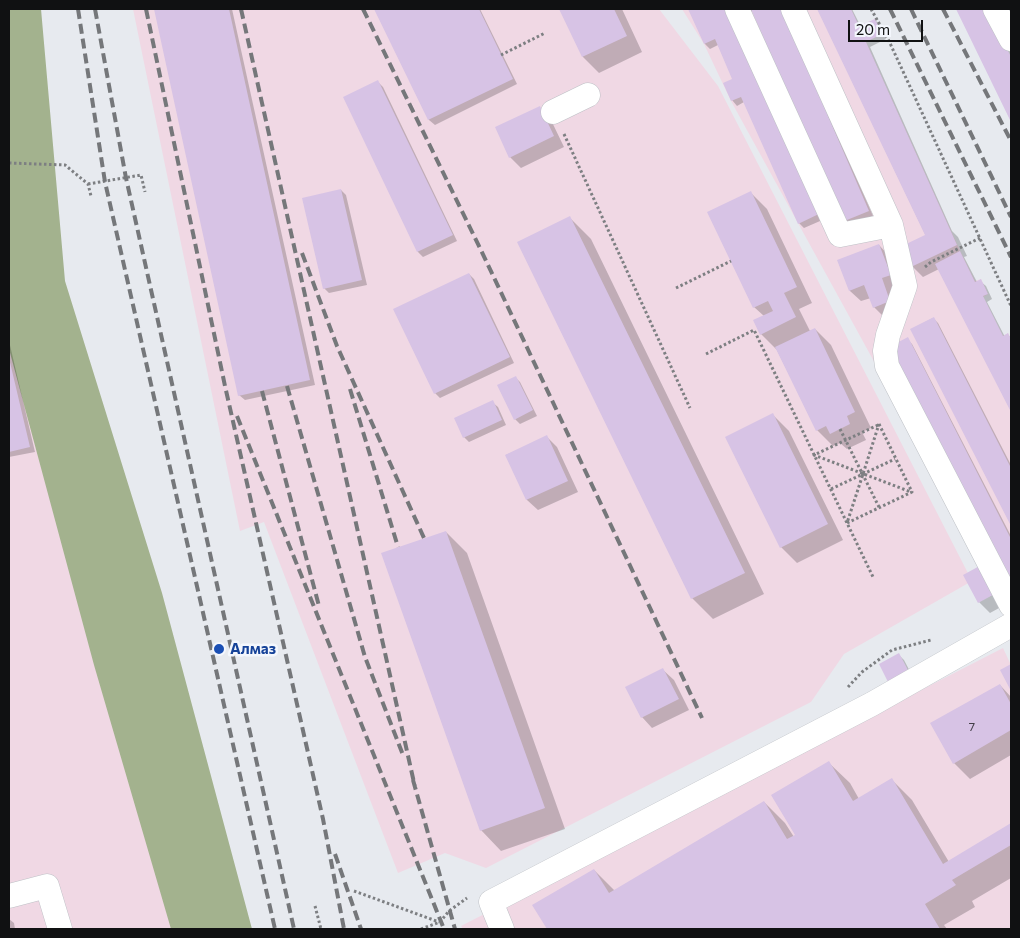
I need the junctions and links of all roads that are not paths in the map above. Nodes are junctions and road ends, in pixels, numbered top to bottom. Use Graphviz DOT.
graph roads {
  1 [pos="737,9"];
  2 [pos="793,9"];
  3 [pos="995,9"];
  4 [pos="1011,39"];
  5 [pos="588,95"];
  6 [pos="553,112"];
  7 [pos="891,225"];
  8 [pos="1011,605"];
  9 [pos="1011,625"];
  10 [pos="9,896"];
  11 [pos="60,929"];
  12 [pos="502,929"];
  1 -- 7 [label="lane"];
  2 -- 7 [label="lane"];
  3 -- 4 [label="lane"];
  5 -- 6 [label="lane"];
  7 -- 8 [label="lane"];
  9 -- 12 [label="lane"];
  10 -- 11 [label="lane"];
}
